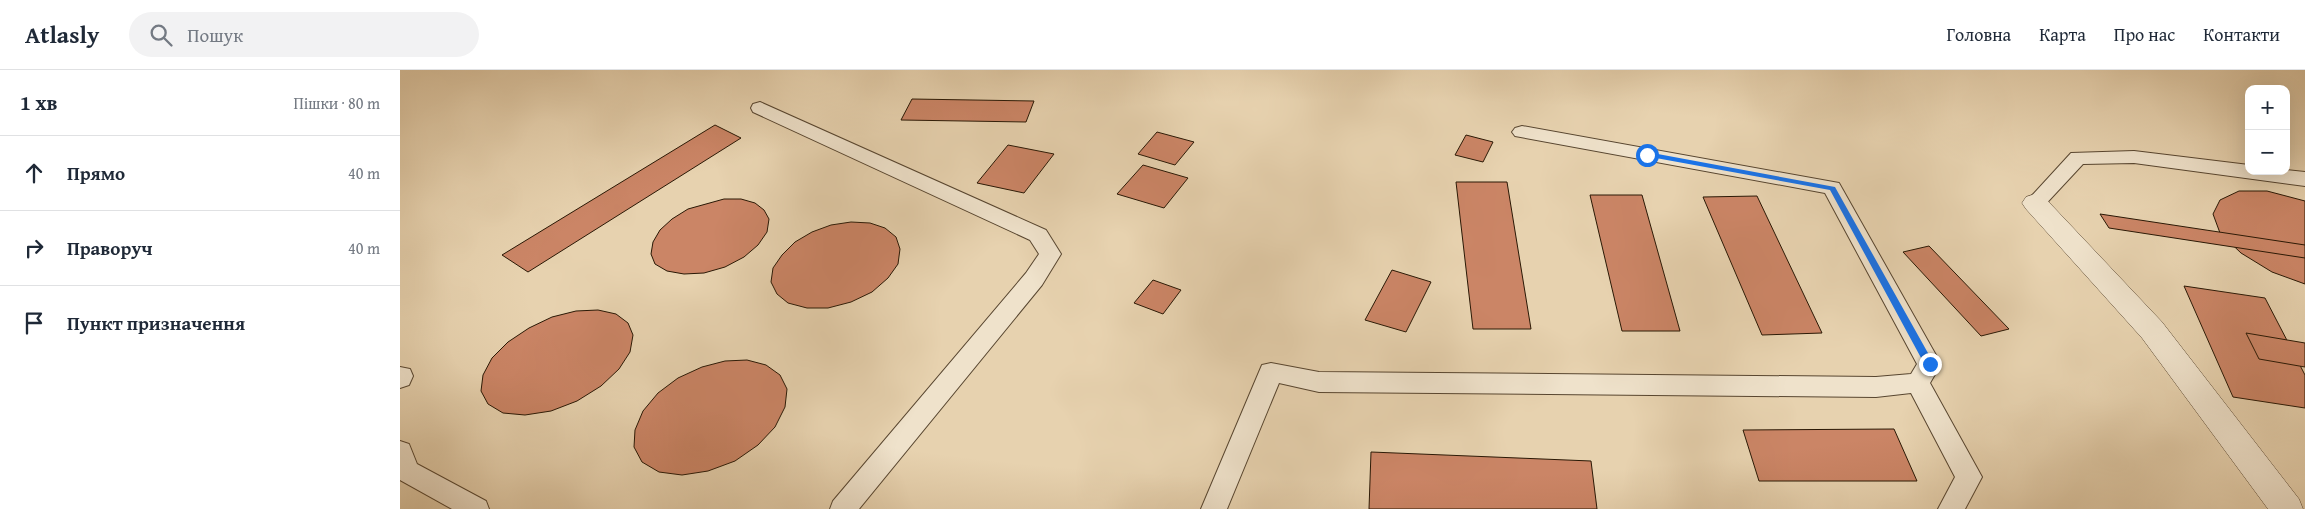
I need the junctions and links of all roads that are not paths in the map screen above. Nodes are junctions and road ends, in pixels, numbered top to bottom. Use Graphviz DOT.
graph roads {
  1 [pos="760,108"];
  2 [pos="1522,132"];
  3 [pos="2305,178"];
  4 [pos="2035,203"];
  5 [pos="1918,383"];
  6 [pos="400,452"];
  7 [pos="476,509"];
  8 [pos="843,509"];
  9 [pos="1214,509"];
  10 [pos="1951,509"];
  11 [pos="2287,509"];
  1 -- 8 [label="lane"];
  2 -- 5 [label="lane"];
  3 -- 4 [label="lane"];
  4 -- 11 [label="street"];
  5 -- 9 [label="lane"];
  5 -- 10 [label="lane"];
  6 -- 7 [label="lane"];
}
